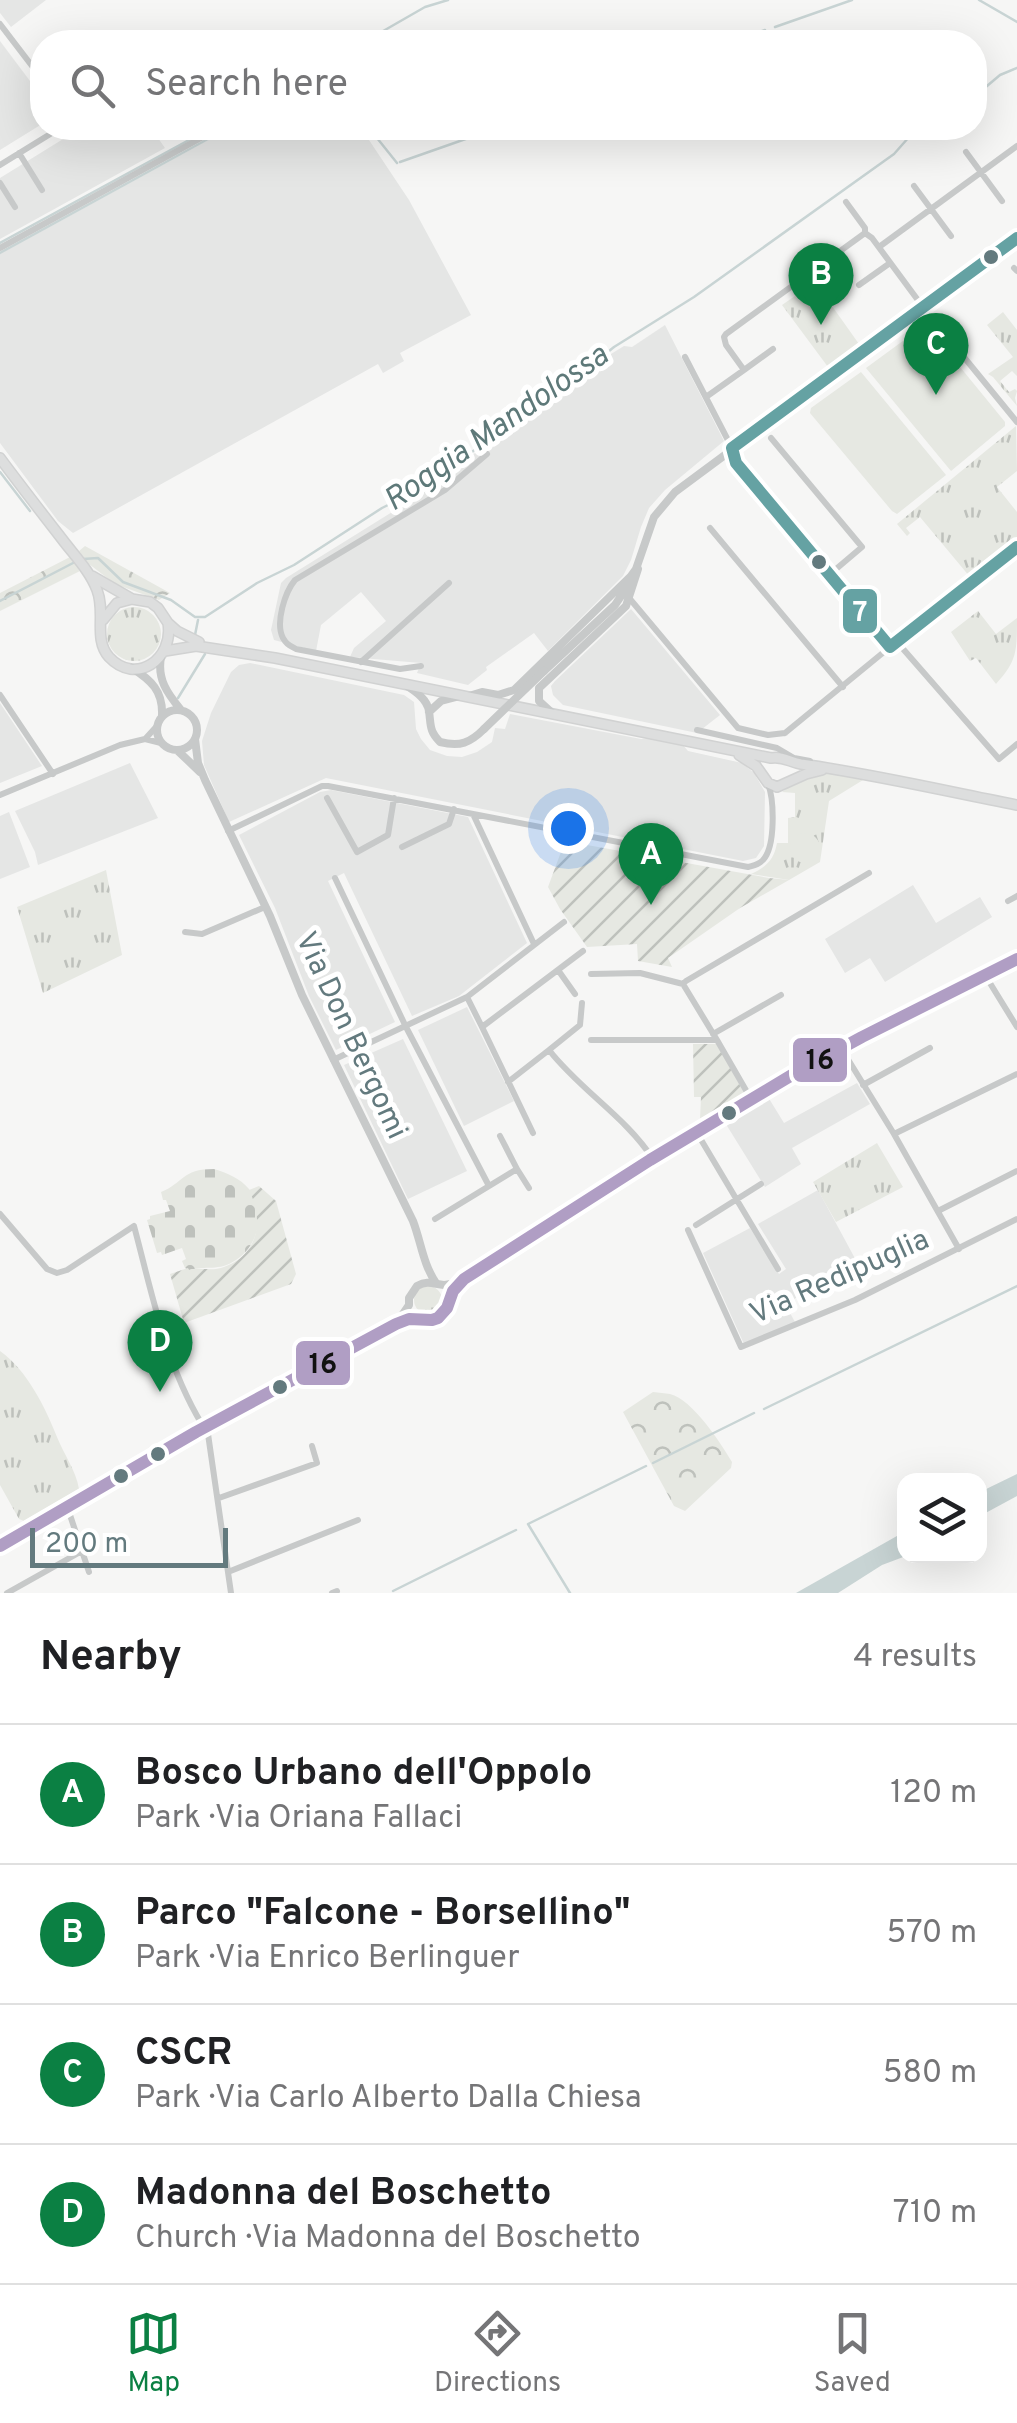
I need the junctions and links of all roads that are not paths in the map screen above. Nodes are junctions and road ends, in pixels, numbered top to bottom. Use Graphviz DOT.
graph roads {
  1 [pos="0,24"];
  2 [pos="30,63"];
  3 [pos="40,140"];
  4 [pos="198,140"];
  5 [pos="1017,146"];
  6 [pos="966,152"];
  7 [pos="19,153"];
  8 [pos="0,165"];
  9 [pos="981,172"];
  10 [pos="0,183"];
  11 [pos="914,186"];
  12 [pos="42,190"];
  13 [pos="1002,201"];
  14 [pos="846,202"];
  15 [pos="15,207"];
  16 [pos="931,209"];
  17 [pos="866,234"];
  18 [pos="951,236"];
  19 [pos="1017,238"];
  20 [pos="879,247"];
  21 [pos="0,248"];
  22 [pos="890,263"];
  23 [pos="859,286"];
  24 [pos="923,307"];
  25 [pos="773,348"];
  26 [pos="685,357"];
  27 [pos="744,370"];
  28 [pos="706,398"];
  29 [pos="1017,422"];
  30 [pos="770,438"];
  31 [pos="732,448"];
  32 [pos="487,454"];
  33 [pos="0,458"];
  34 [pos="710,528"];
  35 [pos="1017,547"];
  36 [pos="639,562"];
  37 [pos="87,571"];
  38 [pos="828,574"];
  39 [pos="449,583"];
  40 [pos="624,594"];
  41 [pos="610,598"];
  42 [pos="132,599"];
  43 [pos="102,620"];
  44 [pos="168,624"];
  45 [pos="580,635"];
  46 [pos="894,644"];
  47 [pos="212,647"];
  48 [pos="163,654"];
  49 [pos="362,662"];
  50 [pos="420,666"];
  51 [pos="132,668"];
  52 [pos="400,669"];
  53 [pos="400,683"];
  54 [pos="843,687"];
  55 [pos="0,695"];
  56 [pos="466,696"];
  57 [pos="181,710"];
  58 [pos="429,712"];
  59 [pos="551,712"];
  60 [pos="162,715"];
  61 [pos="156,727"];
  62 [pos="697,730"];
  63 [pos="783,735"];
  64 [pos="145,739"];
  65 [pos="194,740"];
  66 [pos="161,743"];
  67 [pos="1017,744"];
  68 [pos="728,749"];
  69 [pos="177,750"];
  70 [pos="784,751"];
  71 [pos="772,758"];
  72 [pos="790,762"];
  73 [pos="837,770"];
  74 [pos="53,774"];
  75 [pos="764,778"];
  76 [pos="205,780"];
  77 [pos="789,782"];
  78 [pos="0,795"];
  79 [pos="327,798"];
  80 [pos="394,798"];
  81 [pos="772,803"];
  82 [pos="1017,805"];
  83 [pos="454,809"];
  84 [pos="472,812"];
  85 [pos="228,831"];
  86 [pos="402,846"];
  87 [pos="869,873"];
  88 [pos="336,878"];
  89 [pos="1017,896"];
  90 [pos="1008,901"];
  91 [pos="265,907"];
  92 [pos="564,922"];
  93 [pos="185,932"];
  94 [pos="534,944"];
  95 [pos="582,951"];
  96 [pos="1017,959"];
  97 [pos="558,970"];
  98 [pos="591,974"];
  99 [pos="985,975"];
  100 [pos="684,984"];
  101 [pos="575,994"];
  102 [pos="781,995"];
  103 [pos="467,997"];
  104 [pos="582,1003"];
  105 [pos="406,1027"];
  106 [pos="482,1027"];
  107 [pos="1017,1027"];
  108 [pos="715,1037"];
  109 [pos="591,1040"];
  110 [pos="842,1048"];
  111 [pos="930,1048"];
  112 [pos="549,1050"];
  113 [pos="333,1060"];
  114 [pos="1017,1074"];
  115 [pos="508,1082"];
  116 [pos="863,1085"];
  117 [pos="752,1099"];
  118 [pos="697,1132"];
  119 [pos="532,1133"];
  120 [pos="894,1134"];
  121 [pos="500,1136"];
  122 [pos="653,1160"];
  123 [pos="516,1170"];
  124 [pos="1017,1171"];
  125 [pos="761,1184"];
  126 [pos="489,1186"];
  127 [pos="528,1188"];
  128 [pos="736,1199"];
  129 [pos="938,1211"];
  130 [pos="0,1214"];
  131 [pos="436,1218"];
  132 [pos="1017,1218"];
  133 [pos="696,1225"];
  134 [pos="688,1230"];
  135 [pos="959,1248"];
  136 [pos="424,1262"];
  137 [pos="778,1269"];
  138 [pos="464,1280"];
  139 [pos="438,1284"];
  140 [pos="416,1286"];
  141 [pos="448,1302"];
  142 [pos="409,1305"];
  143 [pos="420,1318"];
  144 [pos="396,1324"];
  145 [pos="204,1427"];
  146 [pos="312,1446"];
  147 [pos="219,1498"];
  148 [pos="67,1506"];
  149 [pos="358,1520"];
  150 [pos="0,1546"];
  151 [pos="82,1551"];
  152 [pos="90,1572"];
  153 [pos="228,1572"];
  154 [pos="7,1593"];
  155 [pos="231,1593"];
  1 -- 2 [label="street"];
  3 -- 7 [label="street"];
  4 -- 21 [label="street"];
  5 -- 9 [label="street"];
  6 -- 9 [label="street"];
  7 -- 8 [label="street"];
  7 -- 12 [label="street"];
  9 -- 13 [label="street"];
  9 -- 16 [label="street"];
  10 -- 15 [label="street"];
  11 -- 16 [label="street"];
  14 -- 17 [label="street"];
  16 -- 18 [label="street"];
  16 -- 20 [label="street"];
  17 -- 20 [label="street"];
  17 -- 27 [label="street"];
  19 -- 24 [label="street"];
  20 -- 22 [label="street"];
  22 -- 23 [label="street"];
  22 -- 24 [label="street"];
  24 -- 29 [label="street"];
  24 -- 31 [label="street"];
  25 -- 27 [label="street"];
  26 -- 28 [label="street"];
  27 -- 28 [label="street"];
  28 -- 31 [label="street"];
  30 -- 38 [label="street"];
  31 -- 36 [label="street"];
  31 -- 38 [label="street"];
  32 -- 49 [label="street"];
  33 -- 37 [label="main road"];
  34 -- 54 [label="street"];
  35 -- 46 [label="street"];
  36 -- 40 [label="street"];
  36 -- 40 [label="street"];
  37 -- 42 [label="main road"];
  37 -- 43 [label="main road"];
  38 -- 46 [label="street"];
  39 -- 49 [label="street"];
  40 -- 41 [label="street"];
  40 -- 45 [label="street"];
  40 -- 59 [label="street"];
  40 -- 63 [label="street"];
  41 -- 45 [label="street"];
  41 -- 56 [label="street"];
  42 -- 43 [label="main road"];
  42 -- 44 [label="main road"];
  43 -- 51 [label="main road"];
  44 -- 47 [label="main road"];
  44 -- 48 [label="main road"];
  45 -- 58 [label="street, bridge"];
  46 -- 54 [label="street"];
  46 -- 67 [label="street"];
  47 -- 48 [label="main road"];
  47 -- 53 [label="main road"];
  48 -- 51 [label="main road"];
  48 -- 57 [label="street"];
  49 -- 52 [label="street"];
  50 -- 52 [label="street"];
  51 -- 60 [label="street"];
  52 -- 53 [label="street"];
  53 -- 56 [label="main road"];
  53 -- 58 [label="street"];
  54 -- 63 [label="street"];
  55 -- 74 [label="street"];
  56 -- 58 [label="street"];
  56 -- 59 [label="main road"];
  57 -- 60 [label="street"];
  57 -- 65 [label="street, Via Don Bergomi"];
  59 -- 68 [label="main road"];
  60 -- 61 [label="street"];
  61 -- 64 [label="street"];
  61 -- 66 [label="street"];
  62 -- 70 [label="street"];
  63 -- 70 [label="street"];
  64 -- 66 [label="street"];
  64 -- 74 [label="street"];
  65 -- 69 [label="street"];
  65 -- 76 [label="street, Via Don Bergomi"];
  66 -- 69 [label="street, Via Don Bergomi"];
  68 -- 71 [label="main road"];
  68 -- 75 [label="main road"];
  69 -- 76 [label="street, Via Don Bergomi"];
  70 -- 73 [label="street"];
  71 -- 72 [label="main road"];
  71 -- 75 [label="main road"];
  72 -- 73 [label="main road"];
  72 -- 77 [label="main road"];
  73 -- 77 [label="main road"];
  73 -- 82 [label="main road"];
  74 -- 78 [label="street"];
  75 -- 77 [label="main road"];
  75 -- 81 [label="street"];
  76 -- 85 [label="street, Via Don Bergomi"];
  77 -- 81 [label="street"];
  79 -- 80 [label="street"];
  80 -- 83 [label="street"];
  80 -- 85 [label="street"];
  81 -- 84 [label="street"];
  83 -- 84 [label="street"];
  83 -- 86 [label="street"];
  84 -- 94 [label="street"];
  85 -- 91 [label="street, Via Don Bergomi"];
  87 -- 100 [label="street"];
  88 -- 105 [label="street"];
  89 -- 90 [label="street"];
  91 -- 93 [label="street"];
  91 -- 113 [label="street, Via Don Bergomi"];
  92 -- 94 [label="street"];
  94 -- 103 [label="street"];
  95 -- 97 [label="street"];
  96 -- 99 [label="street"];
  97 -- 101 [label="street"];
  97 -- 106 [label="street"];
  98 -- 100 [label="street"];
  99 -- 107 [label="street"];
  99 -- 110 [label="street"];
  100 -- 108 [label="street"];
  102 -- 108 [label="street"];
  103 -- 105 [label="street"];
  103 -- 106 [label="street"];
  104 -- 112 [label="street"];
  105 -- 113 [label="street"];
  105 -- 126 [label="street"];
  106 -- 115 [label="street"];
  108 -- 109 [label="street"];
  108 -- 117 [label="street"];
  110 -- 116 [label="street"];
  110 -- 117 [label="street"];
  111 -- 116 [label="street"];
  112 -- 115 [label="street"];
  112 -- 122 [label="street"];
  113 -- 136 [label="street, Via Don Bergomi"];
  114 -- 120 [label="street"];
  115 -- 119 [label="street"];
  116 -- 120 [label="street"];
  117 -- 118 [label="street"];
  118 -- 122 [label="street"];
  118 -- 128 [label="street"];
  120 -- 129 [label="street"];
  121 -- 123 [label="street"];
  122 -- 138 [label="street"];
  123 -- 126 [label="street"];
  123 -- 127 [label="street"];
  124 -- 129 [label="street"];
  125 -- 128 [label="street"];
  126 -- 131 [label="street"];
  128 -- 133 [label="street"];
  128 -- 137 [label="street"];
  129 -- 135 [label="street"];
  130 -- 145 [label="street"];
  132 -- 135 [label="street, Via Redipuglia"];
  134 -- 135 [label="street, Via Redipuglia"];
  136 -- 139 [label="street, Via Don Bergomi"];
  136 -- 140 [label="street"];
  138 -- 139 [label="street"];
  138 -- 141 [label="street"];
  139 -- 140 [label="street"];
  139 -- 141 [label="street"];
  140 -- 142 [label="street"];
  141 -- 143 [label="street"];
  142 -- 143 [label="street"];
  142 -- 144 [label="street"];
  143 -- 144 [label="street"];
  144 -- 145 [label="street"];
  145 -- 147 [label="street"];
  145 -- 148 [label="street"];
  146 -- 147 [label="street"];
  147 -- 153 [label="street"];
  148 -- 150 [label="street"];
  148 -- 151 [label="street"];
  149 -- 153 [label="street"];
  151 -- 152 [label="street"];
  151 -- 154 [label="street"];
  153 -- 155 [label="street"];
}
